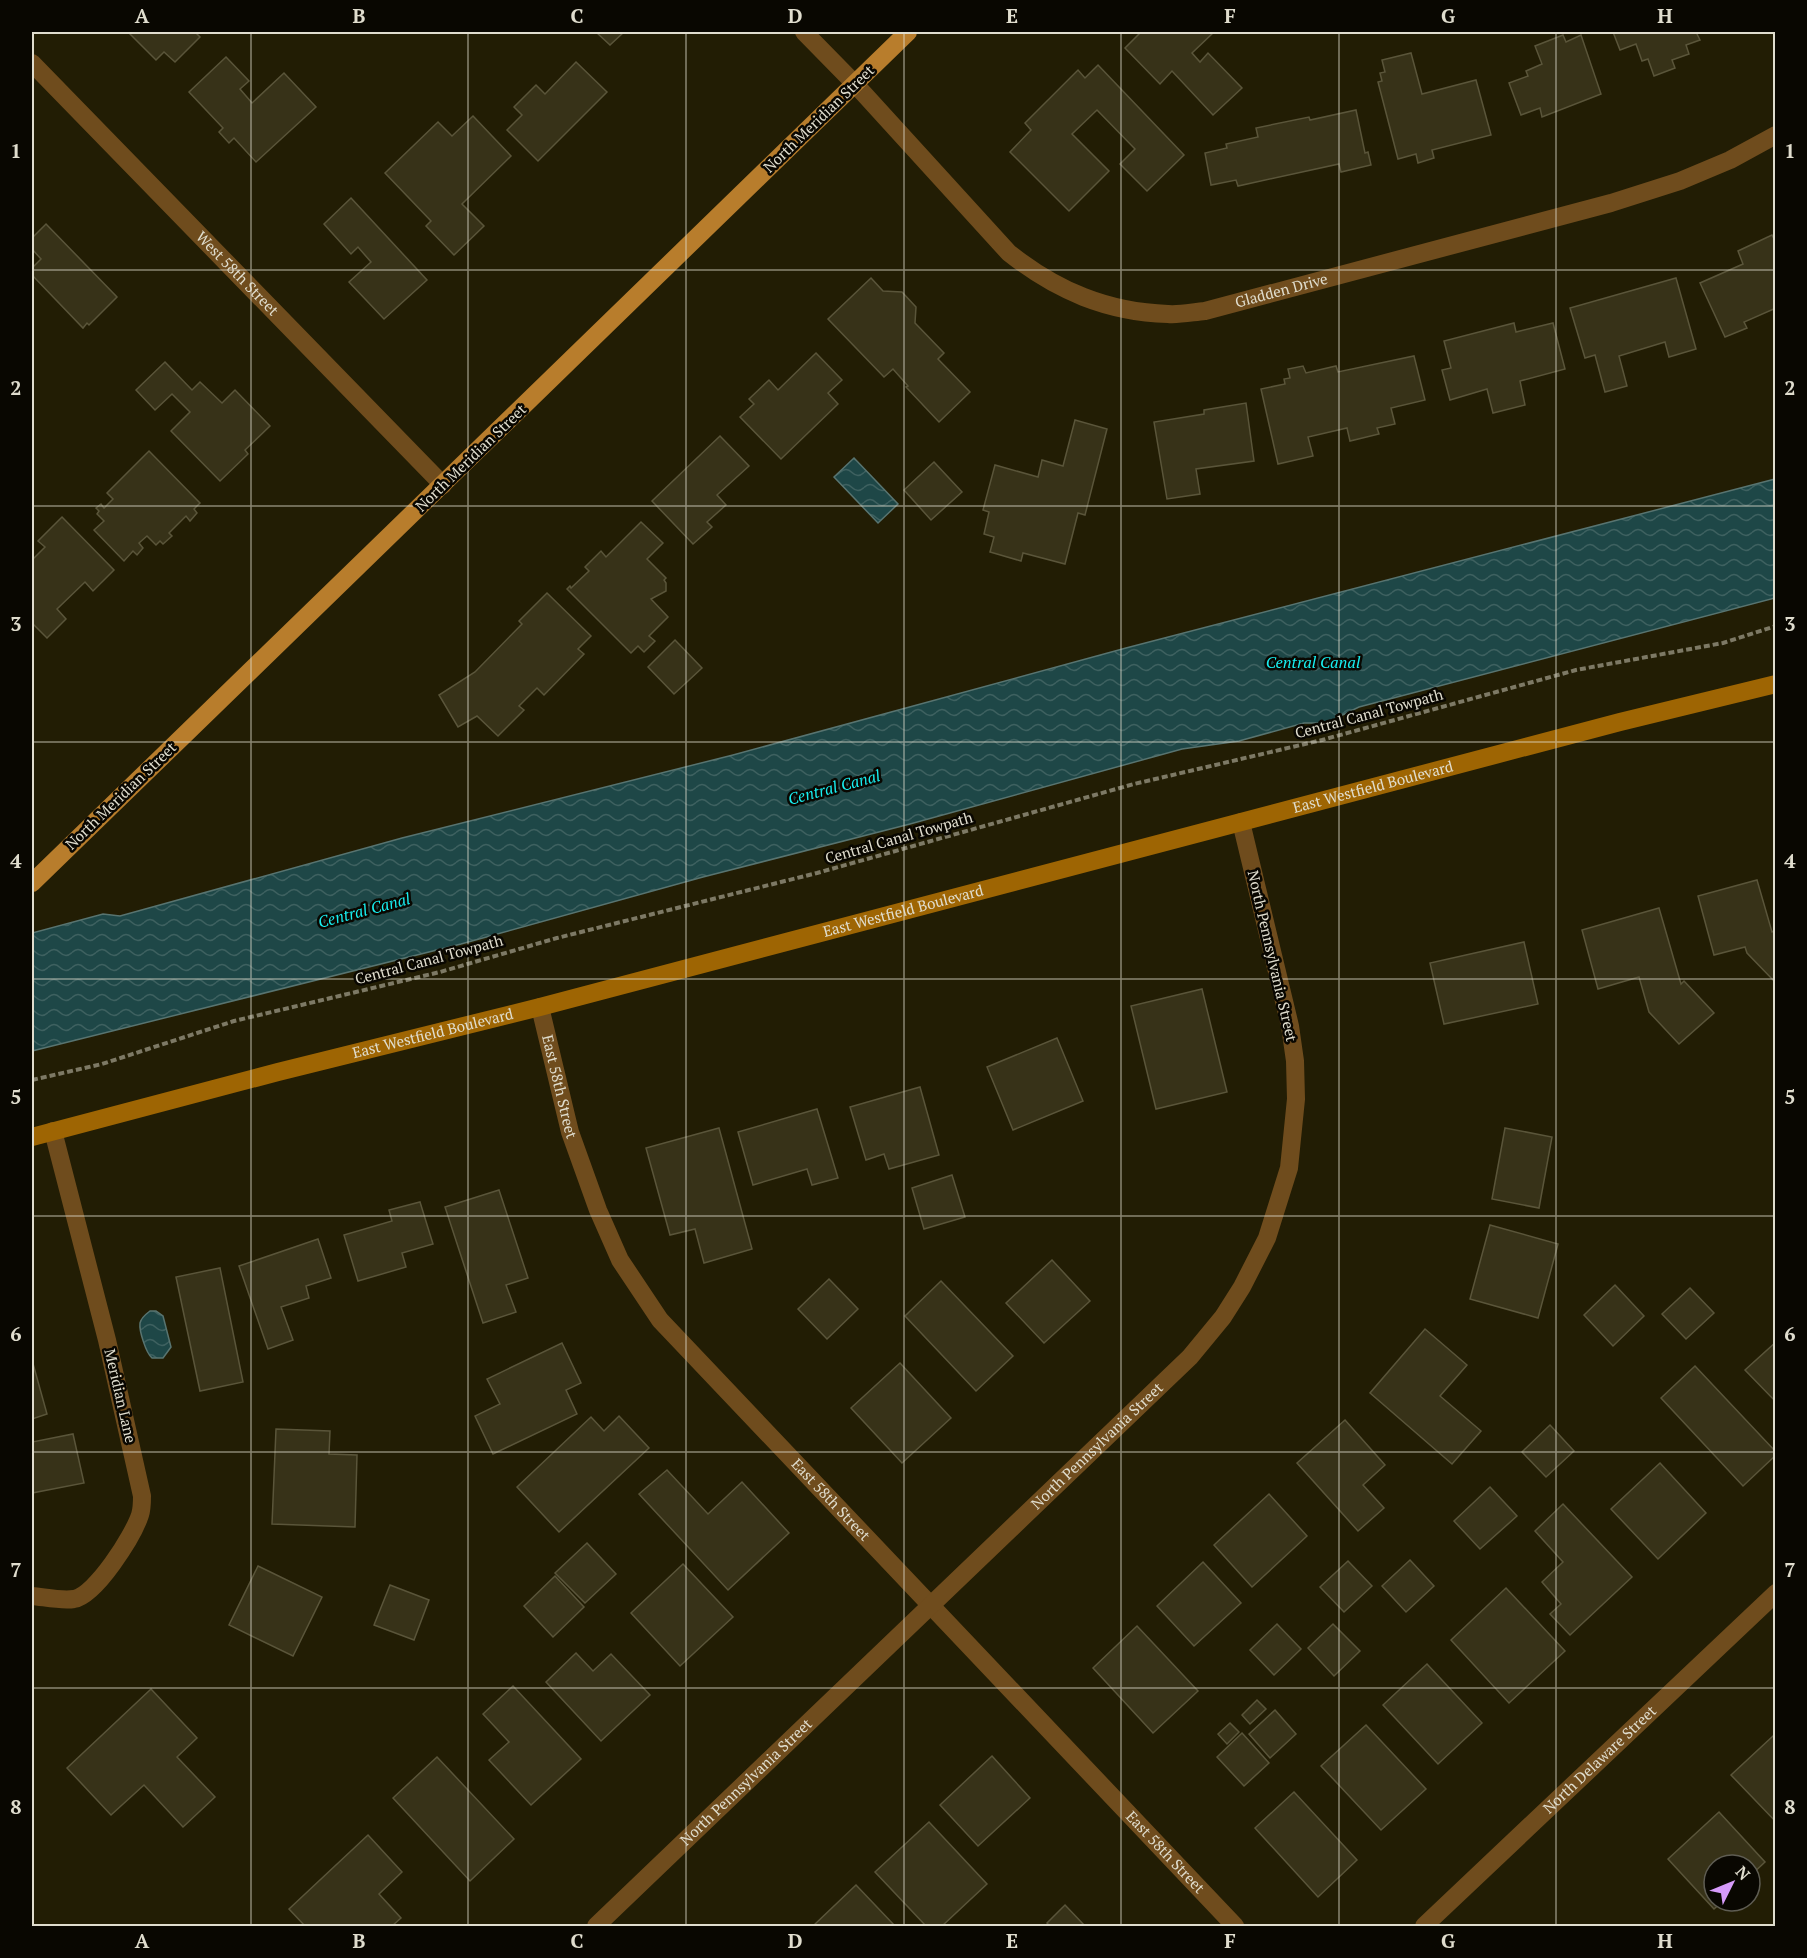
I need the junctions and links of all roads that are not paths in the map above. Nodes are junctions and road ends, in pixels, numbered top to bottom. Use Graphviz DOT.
graph roads {
  1 [pos="804,32"];
  2 [pos="908,32"];
  3 [pos="32,63"];
  4 [pos="855,84"];
  5 [pos="1776,135"];
  6 [pos="443,485"];
  7 [pos="1776,684"];
  8 [pos="1240,822"];
  9 [pos="32,883"];
  10 [pos="540,1007"];
  11 [pos="54,1131"];
  12 [pos="32,1137"];
  13 [pos="1776,1593"];
  14 [pos="32,1596"];
  15 [pos="930,1606"];
  16 [pos="596,1926"];
  17 [pos="1235,1926"];
  18 [pos="1424,1926"];
  1 -- 4 [label="street, Gladden Drive"];
  2 -- 4 [label="main road, North Meridian Street"];
  3 -- 6 [label="street, West 58th Street"];
  4 -- 5 [label="street, Gladden Drive"];
  4 -- 6 [label="main road, North Meridian Street"];
  6 -- 9 [label="main road, North Meridian Street"];
  7 -- 8 [label="main road, East Westfield Boulevard"];
  8 -- 10 [label="main road, East Westfield Boulevard"];
  8 -- 15 [label="street, North Pennsylvania Street"];
  10 -- 11 [label="main road, East Westfield Boulevard"];
  10 -- 15 [label="street, East 58th Street"];
  11 -- 12 [label="main road, East Westfield Boulevard"];
  11 -- 14 [label="street, Meridian Lane"];
  13 -- 18 [label="street, North Delaware Street"];
  15 -- 16 [label="street, North Pennsylvania Street"];
  15 -- 17 [label="street, East 58th Street"];
}
